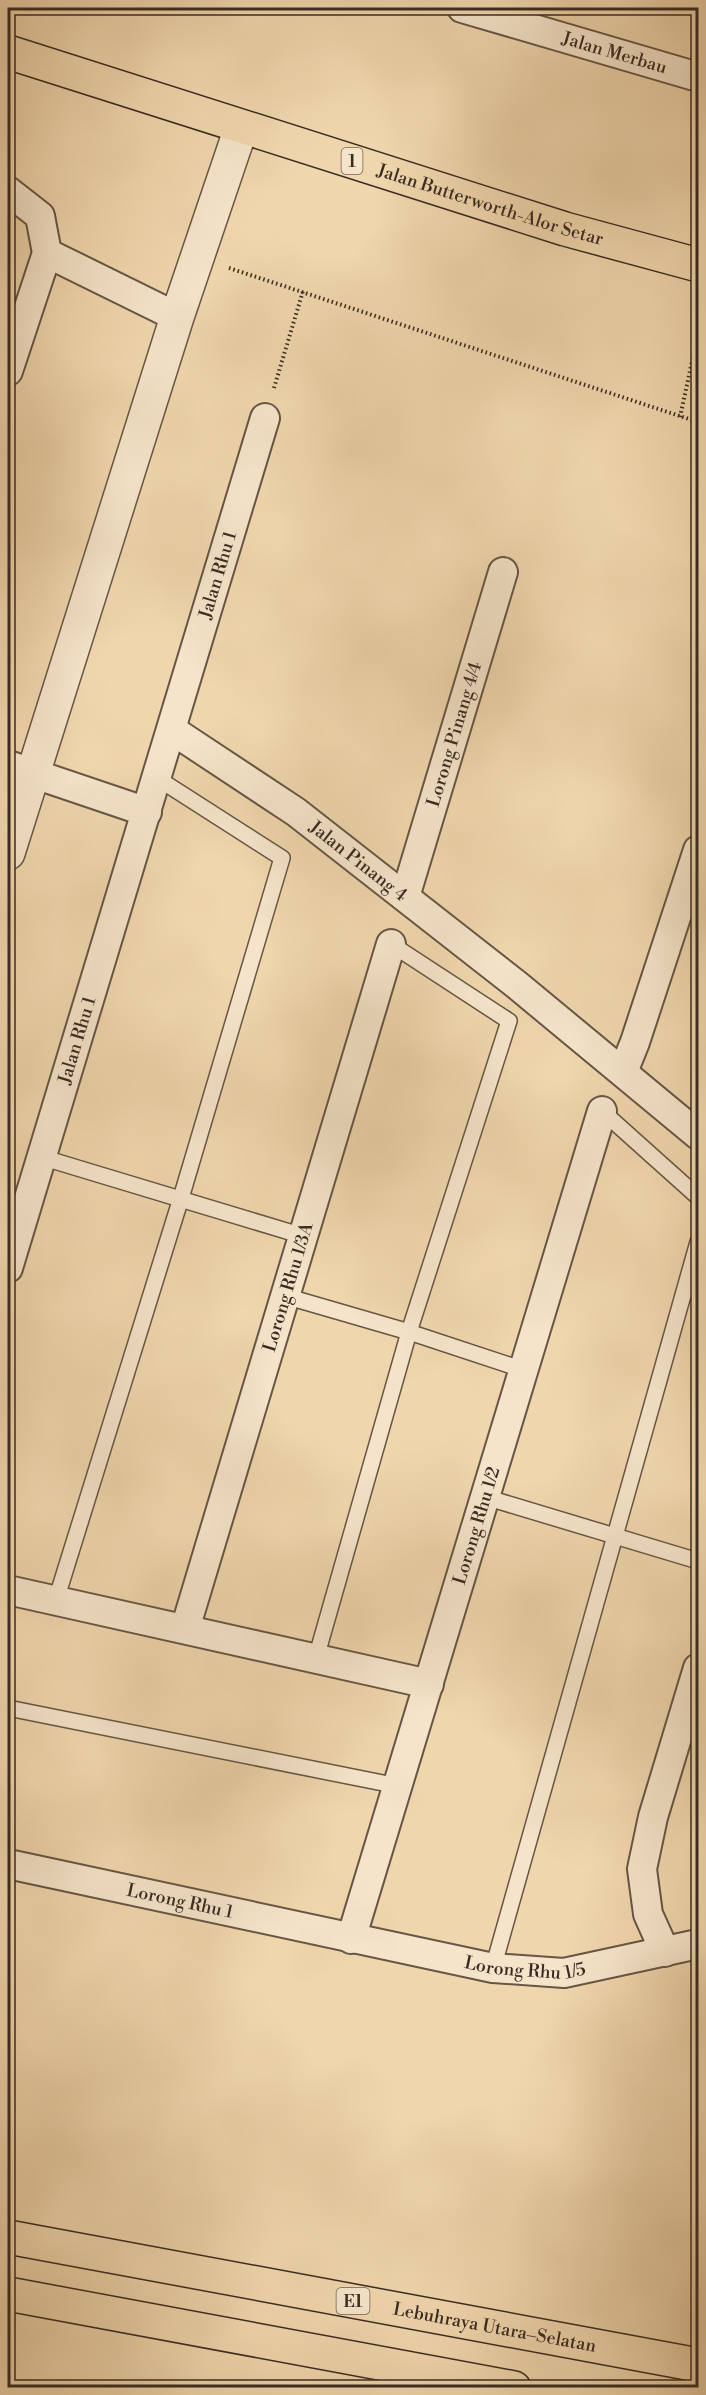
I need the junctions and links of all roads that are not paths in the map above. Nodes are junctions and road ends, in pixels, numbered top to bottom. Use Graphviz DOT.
graph roads {
  1 [pos="462,8"];
  2 [pos="8,52"];
  3 [pos="699,77"];
  4 [pos="241,128"];
  5 [pos="8,191"];
  6 [pos="47,253"];
  7 [pos="699,265"];
  8 [pos="177,317"];
  9 [pos="14,328"];
  10 [pos="8,370"];
  11 [pos="265,418"];
  12 [pos="503,572"];
  13 [pos="172,730"];
  14 [pos="20,769"];
  15 [pos="157,778"];
  16 [pos="147,812"];
  17 [pos="699,850"];
  18 [pos="8,853"];
  19 [pos="405,897"];
  20 [pos="391,944"];
  21 [pos="623,1072"];
  22 [pos="602,1111"];
  23 [pos="699,1135"];
  24 [pos="41,1157"];
  25 [pos="699,1197"];
  26 [pos="181,1198"];
  27 [pos="303,1236"];
  28 [pos="699,1242"];
  29 [pos="8,1268"];
  30 [pos="285,1296"];
  31 [pos="409,1332"];
  32 [pos="524,1370"];
  33 [pos="485,1497"];
  34 [pos="615,1536"];
  35 [pos="699,1561"];
  36 [pos="8,1590"];
  37 [pos="56,1600"];
  38 [pos="185,1629"];
  39 [pos="316,1658"];
  40 [pos="699,1668"];
  41 [pos="429,1684"];
  42 [pos="8,1708"];
  43 [pos="398,1786"];
  44 [pos="8,1864"];
  45 [pos="351,1939"];
  46 [pos="699,1944"];
  47 [pos="665,1952"];
  48 [pos="493,1968"];
  49 [pos="8,2237"];
  50 [pos="8,2294"];
  51 [pos="699,2366"];
  52 [pos="514,2388"];
  1 -- 3 [label="street, Jalan Merbau"];
  2 -- 4 [label="main road, Jalan Butterworth-Alor Setar / 1"];
  4 -- 7 [label="main road, Jalan Butterworth-Alor Setar / 1"];
  4 -- 8 [label="street"];
  5 -- 6 [label="street"];
  6 -- 8 [label="street"];
  6 -- 9 [label="street"];
  8 -- 14 [label="street"];
  9 -- 10 [label="street"];
  11 -- 13 [label="street, Jalan Rhu 1"];
  12 -- 19 [label="street, Lorong Pinang 4/4"];
  13 -- 15 [label="street"];
  13 -- 19 [label="street, Jalan Pinang 4"];
  14 -- 16 [label="street"];
  14 -- 18 [label="street"];
  15 -- 16 [label="street"];
  15 -- 26 [label="lane"];
  16 -- 24 [label="street, Jalan Rhu 1"];
  17 -- 21 [label="street"];
  19 -- 21 [label="street, Jalan Pinang 4"];
  20 -- 27 [label="street, Lorong Rhu 1/3A"];
  20 -- 31 [label="lane"];
  21 -- 23 [label="street, Jalan Pinang 4"];
  22 -- 25 [label="lane"];
  22 -- 32 [label="street, Lorong Rhu 1/2"];
  24 -- 26 [label="lane"];
  24 -- 29 [label="street, Jalan Rhu 1"];
  26 -- 27 [label="lane"];
  26 -- 37 [label="lane"];
  27 -- 30 [label="street, Lorong Rhu 1/3A"];
  28 -- 34 [label="lane"];
  30 -- 31 [label="lane"];
  30 -- 38 [label="street, Lorong Rhu 1/3A"];
  31 -- 32 [label="lane"];
  31 -- 39 [label="lane"];
  32 -- 33 [label="street, Lorong Rhu 1/2"];
  33 -- 34 [label="lane"];
  33 -- 41 [label="street, Lorong Rhu 1/2"];
  34 -- 35 [label="lane"];
  34 -- 48 [label="lane"];
  36 -- 37 [label="street"];
  37 -- 38 [label="street"];
  38 -- 39 [label="street"];
  39 -- 41 [label="street"];
  40 -- 47 [label="street"];
  41 -- 43 [label="street, Lorong Rhu 1/2"];
  42 -- 43 [label="lane"];
  43 -- 45 [label="street, Lorong Rhu 1/2"];
  44 -- 45 [label="street, Lorong Rhu 1"];
  45 -- 48 [label="street, Lorong Rhu 1/5"];
  46 -- 47 [label="street, Lorong Rhu 1/5"];
  47 -- 48 [label="street, Lorong Rhu 1/5"];
  49 -- 51 [label="main road, Lebuhraya Utara–Selatan / E1"];
  50 -- 52 [label="main road"];
}
